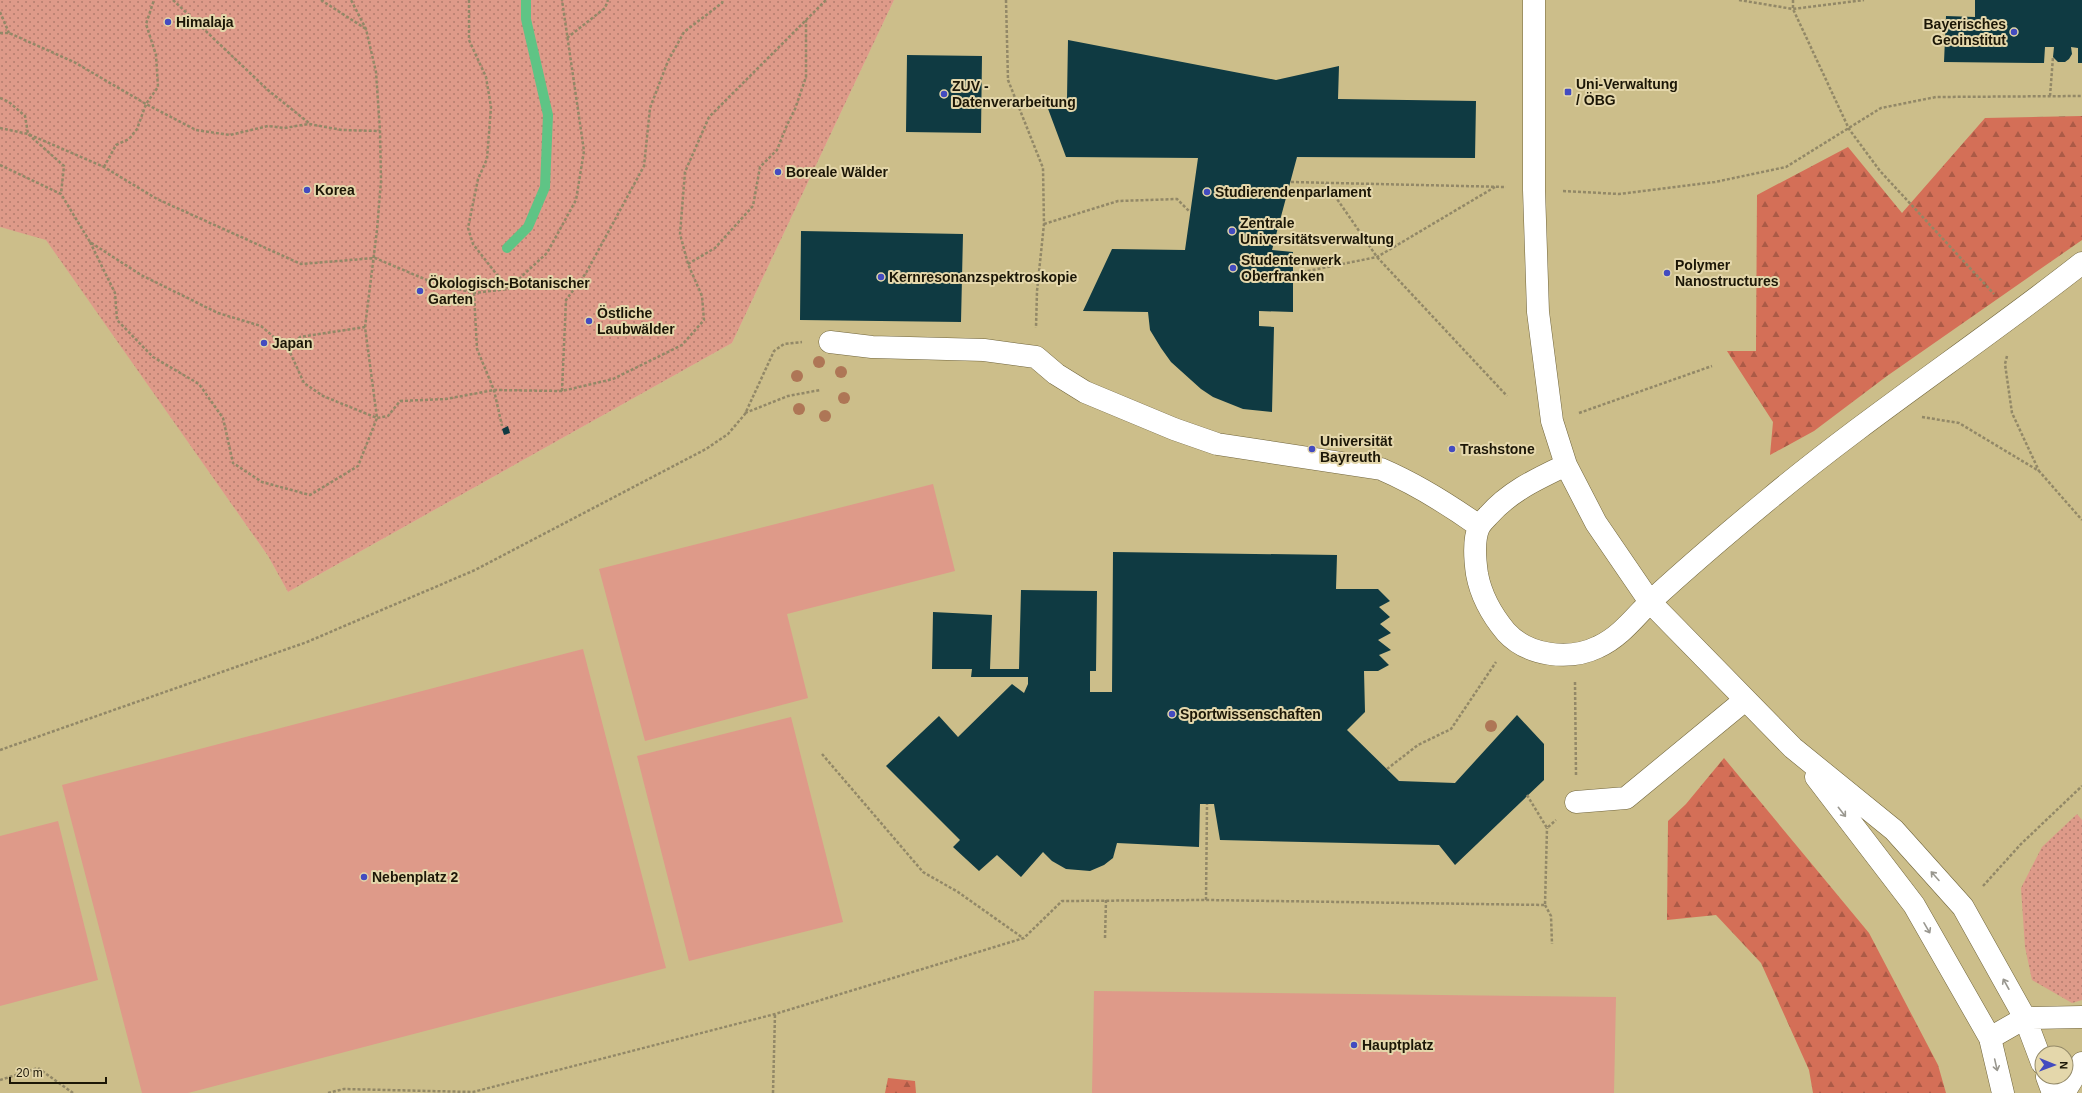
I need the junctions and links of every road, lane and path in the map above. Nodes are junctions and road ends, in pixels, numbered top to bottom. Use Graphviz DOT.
graph roads {
  1 [pos="154,0"];
  2 [pos="173,0"];
  3 [pos="321,0"];
  4 [pos="351,0"];
  5 [pos="469,0"];
  6 [pos="562,0"];
  7 [pos="608,0"];
  8 [pos="723,0"];
  9 [pos="826,0"];
  10 [pos="1006,0"];
  11 [pos="1534,0"];
  12 [pos="1739,0"];
  13 [pos="1793,0"];
  14 [pos="1864,0"];
  15 [pos="1793,9"];
  16 [pos="0,12"];
  17 [pos="806,19"];
  18 [pos="366,29"];
  19 [pos="0,32"];
  20 [pos="9,33"];
  21 [pos="567,38"];
  22 [pos="2053,57"];
  23 [pos="2050,96"];
  24 [pos="2082,96"];
  25 [pos="0,98"];
  26 [pos="146,104"];
  27 [pos="309,124"];
  28 [pos="0,128"];
  29 [pos="1850,129"];
  30 [pos="380,131"];
  31 [pos="28,134"];
  32 [pos="0,165"];
  33 [pos="104,167"];
  34 [pos="1290,182"];
  35 [pos="1326,182"];
  36 [pos="1496,186"];
  37 [pos="1534,190"];
  38 [pos="61,194"];
  39 [pos="1190,212"];
  40 [pos="1044,224"];
  41 [pos="90,242"];
  42 [pos="375,258"];
  43 [pos="1377,258"];
  44 [pos="2082,263"];
  45 [pos="688,264"];
  46 [pos="1293,274"];
  47 [pos="508,289"];
  48 [pos="474,293"];
  49 [pos="2017,314"];
  50 [pos="365,327"];
  51 [pos="830,342"];
  52 [pos="289,350"];
  53 [pos="1036,357"];
  54 [pos="1712,366"];
  55 [pos="494,390"];
  56 [pos="820,390"];
  57 [pos="562,391"];
  58 [pos="1507,396"];
  59 [pos="1882,410"];
  60 [pos="745,414"];
  61 [pos="377,418"];
  62 [pos="1552,421"];
  63 [pos="502,426"];
  64 [pos="1566,465"];
  65 [pos="2039,471"];
  66 [pos="2082,520"];
  67 [pos="1479,526"];
  68 [pos="1650,602"];
  69 [pos="1512,638"];
  70 [pos="1575,655"];
  71 [pos="1745,700"];
  72 [pos="1793,748"];
  73 [pos="0,750"];
  74 [pos="822,754"];
  75 [pos="1387,770"];
  76 [pos="2082,786"];
  77 [pos="1576,802"];
  78 [pos="1207,804"];
  79 [pos="1547,828"];
  80 [pos="1106,900"];
  81 [pos="1206,900"];
  82 [pos="1545,905"];
  83 [pos="1964,907"];
  84 [pos="1024,938"];
  85 [pos="1105,938"];
  86 [pos="1552,944"];
  87 [pos="775,1014"];
  88 [pos="2082,1017"];
  89 [pos="2025,1018"];
  90 [pos="1990,1038"];
  91 [pos="2035,1045"];
  92 [pos="2082,1064"];
  93 [pos="0,1080"];
  94 [pos="73,1093"];
  95 [pos="328,1093"];
  96 [pos="773,1093"];
  97 [pos="2003,1093"];
  98 [pos="2064,1093"];
  1 -- 26 [label="path"];
  2 -- 27 [label="path"];
  3 -- 18 [label="path"];
  4 -- 18 [label="path"];
  5 -- 47 [label="path"];
  6 -- 21 [label="path"];
  7 -- 21 [label="path"];
  8 -- 57 [label="path"];
  9 -- 17 [label="path"];
  10 -- 40 [label="path"];
  11 -- 37 [label="street"];
  12 -- 15 [label="path"];
  13 -- 15 [label="path"];
  14 -- 15 [label="path"];
  15 -- 29 [label="path"];
  16 -- 20 [label="path"];
  17 -- 45 [label="path"];
  17 -- 45 [label="path"];
  18 -- 30 [label="path"];
  19 -- 20 [label="path"];
  20 -- 26 [label="path"];
  21 -- 47 [label="path"];
  22 -- 23 [label="path"];
  23 -- 24 [label="path"];
  23 -- 29 [label="path"];
  25 -- 31 [label="path"];
  26 -- 27 [label="path"];
  26 -- 33 [label="path"];
  27 -- 30 [label="path"];
  28 -- 31 [label="path"];
  29 -- 37 [label="path"];
  29 -- 49 [label="path"];
  30 -- 42 [label="path"];
  31 -- 33 [label="path"];
  31 -- 38 [label="path"];
  32 -- 38 [label="path"];
  33 -- 42 [label="path"];
  34 -- 35 [label="path"];
  35 -- 36 [label="path"];
  35 -- 43 [label="path"];
  36 -- 37 [label="path"];
  36 -- 43 [label="path"];
  37 -- 62 [label="street"];
  38 -- 41 [label="path"];
  39 -- 40 [label="path"];
  40 -- 53 [label="path"];
  41 -- 52 [label="path"];
  41 -- 61 [label="path"];
  42 -- 48 [label="path"];
  42 -- 50 [label="path"];
  43 -- 46 [label="path"];
  43 -- 58 [label="path"];
  44 -- 49 [label="street"];
  45 -- 57 [label="path"];
  47 -- 48 [label="path"];
  48 -- 55 [label="path"];
  49 -- 59 [label="street"];
  49 -- 65 [label="path"];
  50 -- 52 [label="path"];
  50 -- 61 [label="path"];
  51 -- 53 [label="street"];
  51 -- 60 [label="path"];
  52 -- 61 [label="path"];
  53 -- 67 [label="street"];
  54 -- 62 [label="path"];
  55 -- 57 [label="path"];
  55 -- 61 [label="path"];
  55 -- 63 [label="path"];
  56 -- 60 [label="path"];
  59 -- 65 [label="path"];
  59 -- 68 [label="street"];
  60 -- 73 [label="path"];
  62 -- 64 [label="street"];
  64 -- 67 [label="street"];
  64 -- 68 [label="street"];
  65 -- 66 [label="path"];
  67 -- 69 [label="street"];
  68 -- 70 [label="street"];
  68 -- 71 [label="street"];
  69 -- 70 [label="street"];
  69 -- 75 [label="path"];
  70 -- 77 [label="path"];
  71 -- 72 [label="street"];
  71 -- 77 [label="street"];
  83 -- 72 [label="street, one-way"];
  72 -- 90 [label="street, one-way"];
  74 -- 84 [label="path"];
  76 -- 83 [label="path"];
  78 -- 81 [label="path"];
  79 -- 82 [label="path"];
  80 -- 81 [label="path"];
  80 -- 84 [label="path"];
  80 -- 85 [label="path"];
  81 -- 82 [label="path"];
  82 -- 86 [label="path"];
  89 -- 83 [label="street, one-way"];
  84 -- 87 [label="path"];
  87 -- 95 [label="path"];
  87 -- 96 [label="path"];
  88 -- 89 [label="street"];
  89 -- 90 [label="street"];
  89 -- 91 [label="street"];
  90 -- 97 [label="street, one-way"];
  92 -- 98 [label="street"];
  93 -- 94 [label="path"];
}
